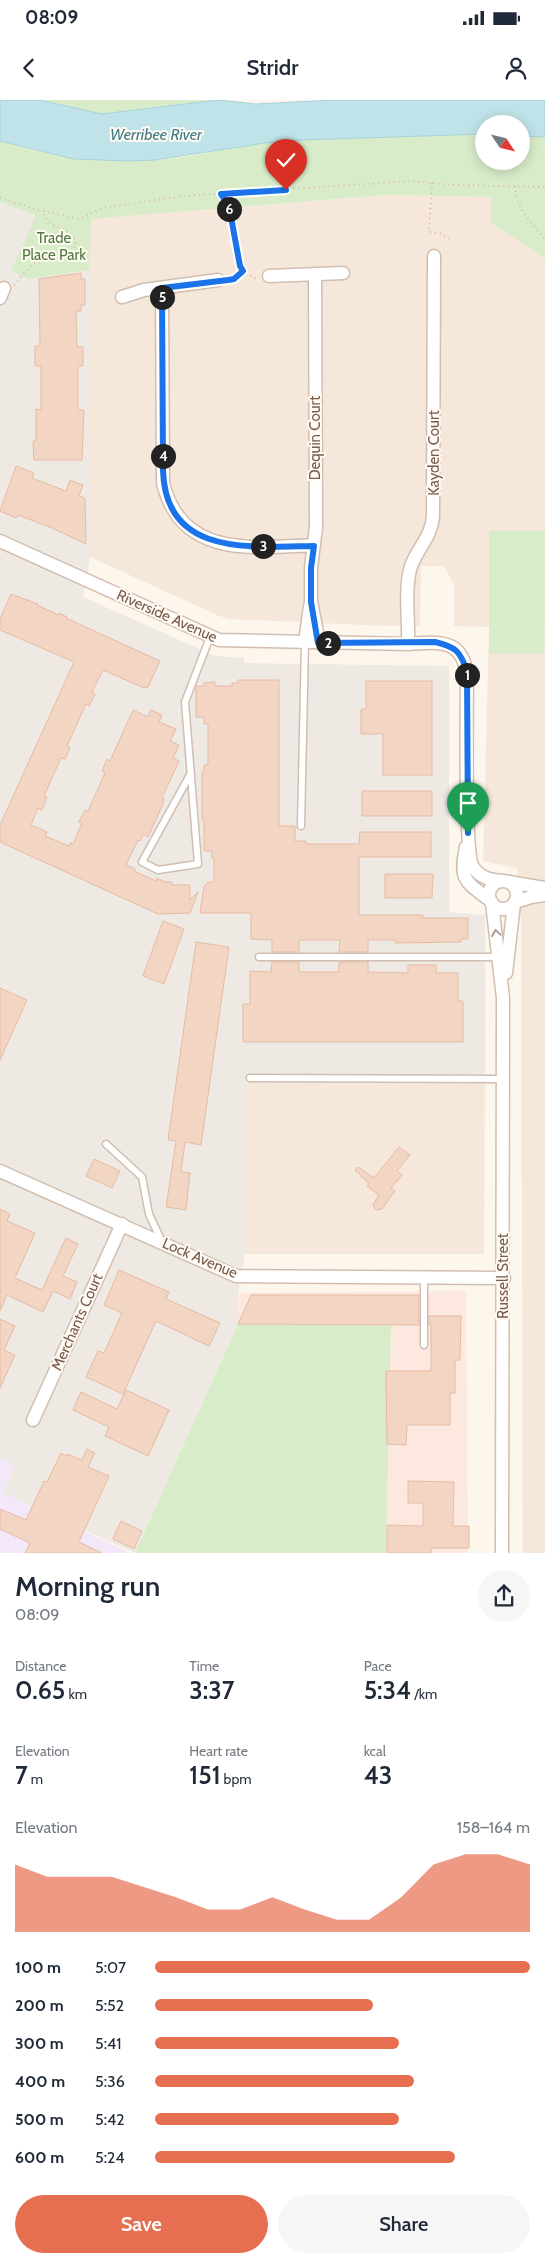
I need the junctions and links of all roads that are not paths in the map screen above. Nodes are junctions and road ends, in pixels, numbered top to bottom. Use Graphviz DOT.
graph roads {
  1 [pos="434,256"];
  2 [pos="343,273"];
  3 [pos="315,274"];
  4 [pos="265,278"];
  5 [pos="218,280"];
  6 [pos="162,288"];
  7 [pos="122,296"];
  8 [pos="0,541"];
  9 [pos="314,546"];
  10 [pos="311,602"];
  11 [pos="210,637"];
  12 [pos="305,642"];
  13 [pos="318,643"];
  14 [pos="408,644"];
  15 [pos="190,773"];
  16 [pos="302,826"];
  17 [pos="468,833"];
  18 [pos="506,882"];
  19 [pos="545,888"];
  20 [pos="545,895"];
  21 [pos="492,902"];
  22 [pos="514,903"];
  23 [pos="259,957"];
  24 [pos="503,957"];
  25 [pos="250,1078"];
  26 [pos="503,1079"];
  27 [pos="106,1144"];
  28 [pos="0,1171"];
  29 [pos="122,1224"];
  30 [pos="163,1243"];
  31 [pos="424,1277"];
  32 [pos="504,1278"];
  33 [pos="424,1345"];
  34 [pos="33,1420"];
  35 [pos="502,1553"];
  1 -- 14 [label="street, Kayden Court"];
  2 -- 3 [label="street"];
  3 -- 4 [label="street"];
  3 -- 9 [label="street, Dequin Court"];
  5 -- 6 [label="street"];
  6 -- 7 [label="street"];
  6 -- 9 [label="street"];
  8 -- 11 [label="street, Riverside Avenue"];
  9 -- 10 [label="street, Dequin Court"];
  10 -- 12 [label="street, Dequin Court"];
  10 -- 13 [label="street, Dequin Court"];
  11 -- 12 [label="street, Riverside Avenue"];
  11 -- 15 [label="lane"];
  12 -- 13 [label="street, Riverside Avenue"];
  12 -- 16 [label="lane"];
  13 -- 14 [label="street, Riverside Avenue"];
  14 -- 17 [label="street, Riverside Avenue"];
  15 -- 15 [label="lane"];
  17 -- 18 [label="street, Riverside Avenue"];
  17 -- 21 [label="street, Riverside Avenue"];
  18 -- 19 [label="street, Riverside Avenue"];
  18 -- 21 [label="street"];
  18 -- 22 [label="street"];
  20 -- 22 [label="street"];
  21 -- 22 [label="street"];
  24 -- 21 [label="street, Russell Street, one-way"];
  22 -- 24 [label="street, Russell Street"];
  23 -- 24 [label="lane"];
  24 -- 26 [label="street, Russell Street"];
  25 -- 26 [label="lane"];
  26 -- 32 [label="street, Russell Street"];
  27 -- 30 [label="lane"];
  28 -- 29 [label="street, Lock Avenue"];
  29 -- 30 [label="street, Lock Avenue"];
  29 -- 34 [label="street, Merchants Court"];
  30 -- 31 [label="street, Lock Avenue"];
  31 -- 32 [label="street, Lock Avenue"];
  31 -- 33 [label="lane"];
  32 -- 35 [label="street, Russell Street"];
}
